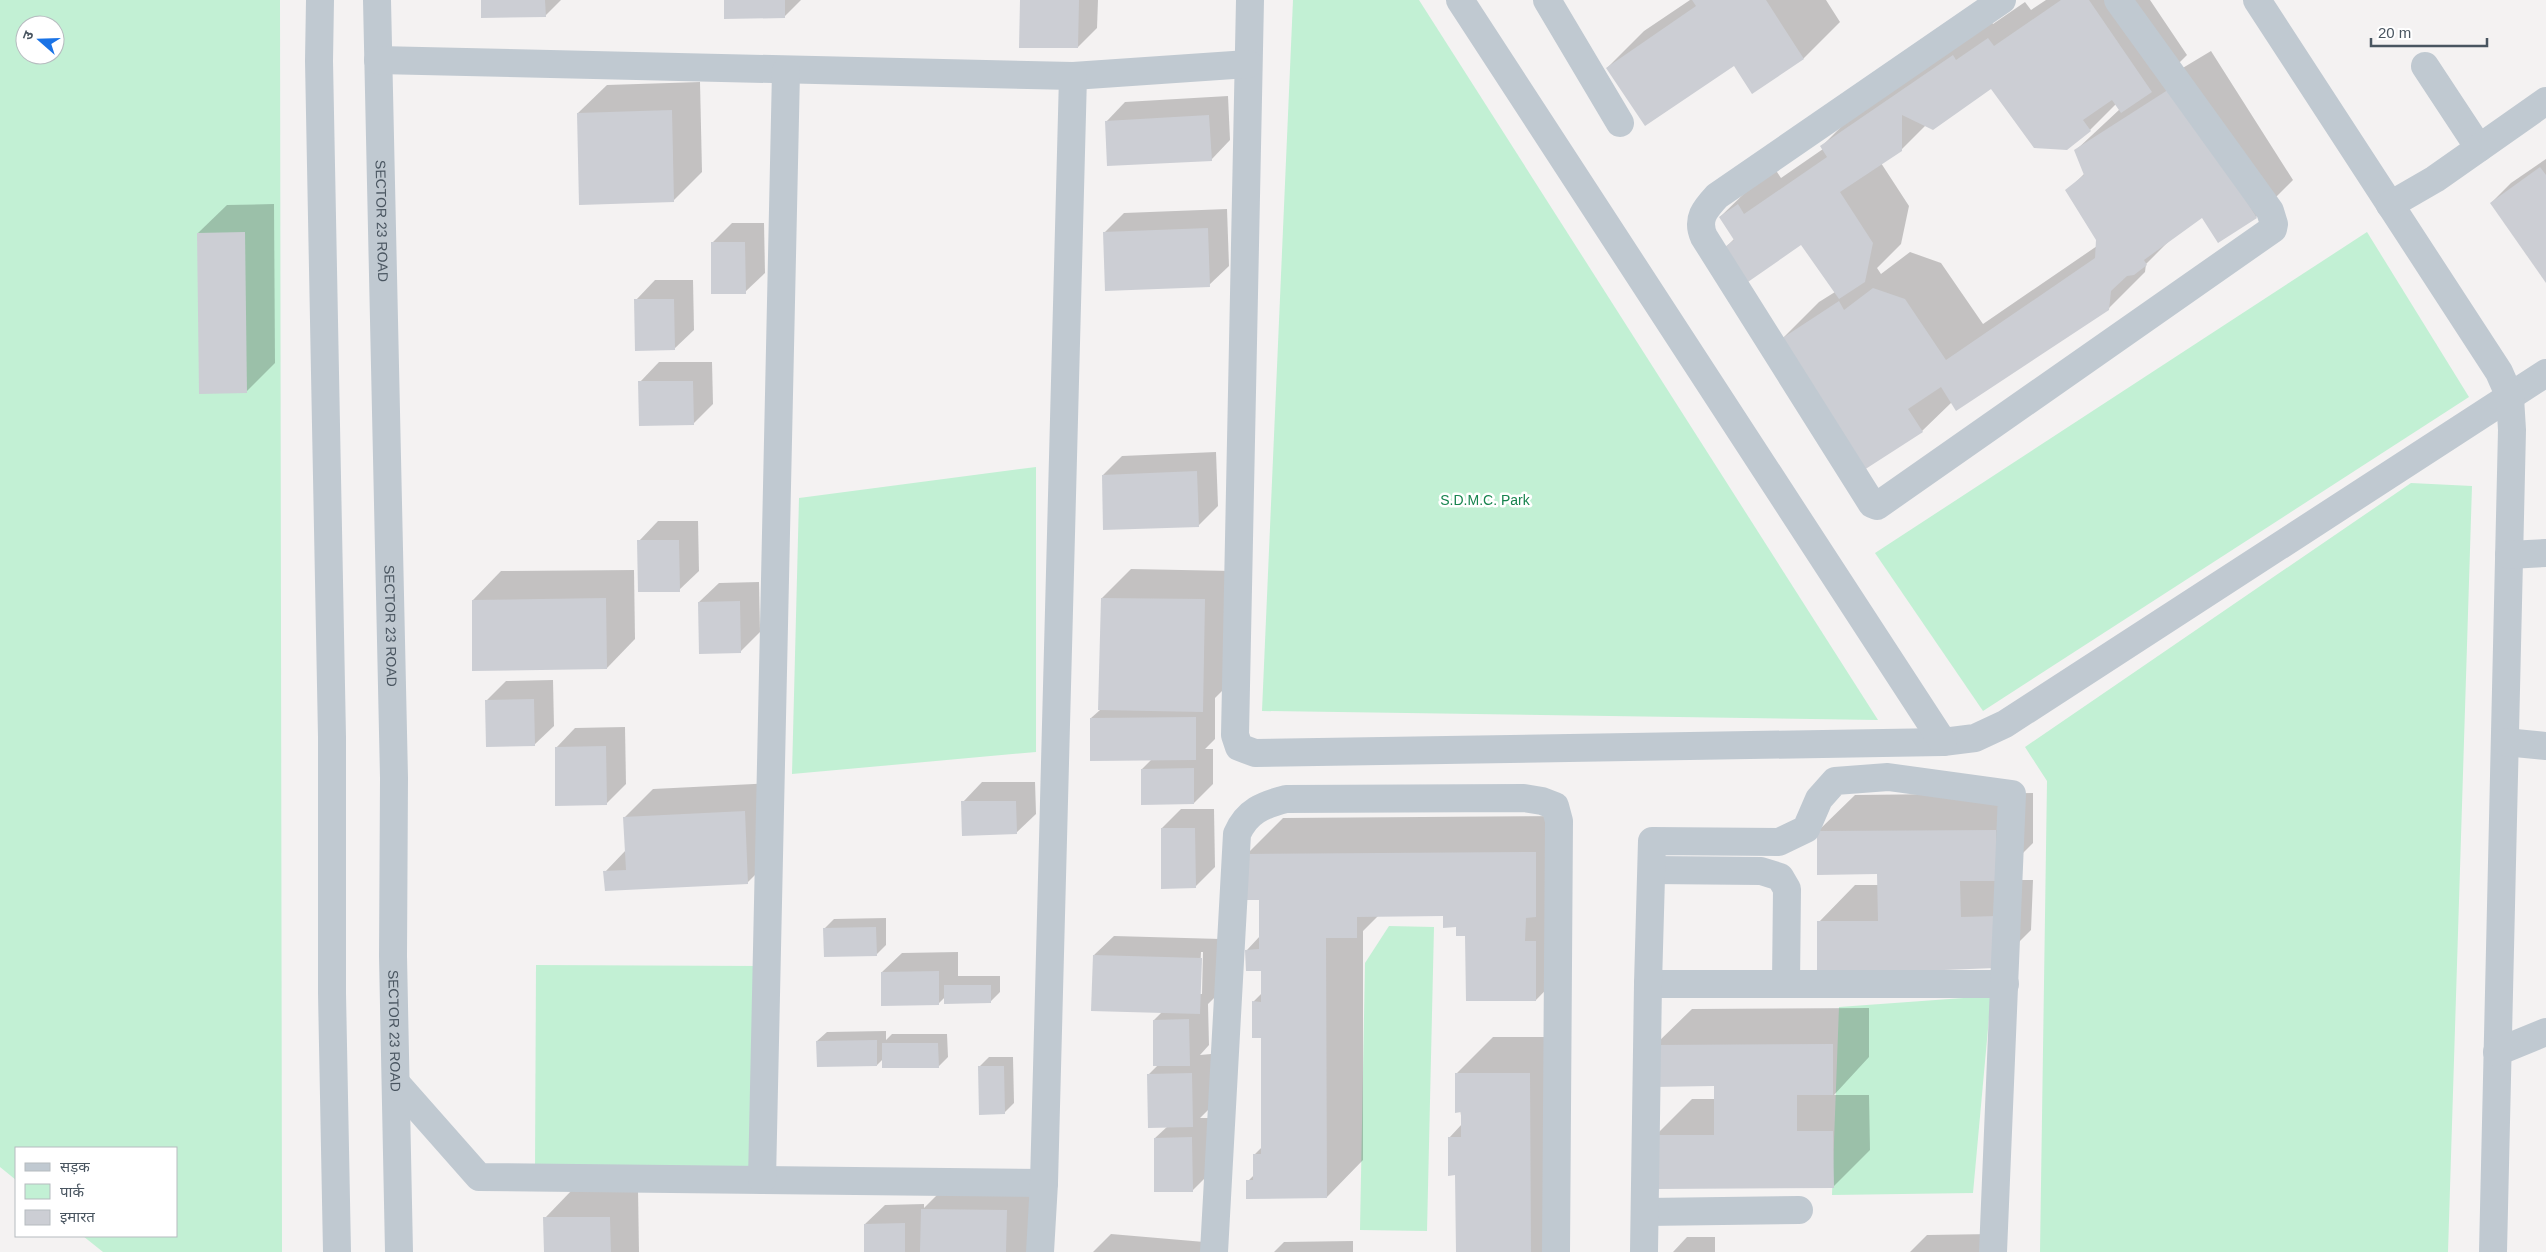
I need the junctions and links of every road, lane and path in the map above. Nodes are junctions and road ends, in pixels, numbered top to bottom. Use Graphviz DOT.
graph roads {
  1 [pos="320,0"];
  2 [pos="377,0"];
  3 [pos="1250,0"];
  4 [pos="1460,0"];
  5 [pos="1547,0"];
  6 [pos="2002,0"];
  7 [pos="2118,0"];
  8 [pos="2257,0"];
  9 [pos="378,60"];
  10 [pos="1248,64"];
  11 [pos="2425,66"];
  12 [pos="786,70"];
  13 [pos="1073,76"];
  14 [pos="2546,101"];
  15 [pos="1620,123"];
  16 [pos="2479,148"];
  17 [pos="2390,205"];
  18 [pos="2546,373"];
  19 [pos="2510,397"];
  20 [pos="2546,553"];
  21 [pos="2509,555"];
  22 [pos="1943,742"];
  23 [pos="2505,742"];
  24 [pos="2546,746"];
  25 [pos="1652,870"];
  26 [pos="1648,984"];
  27 [pos="1786,984"];
  28 [pos="2005,984"];
  29 [pos="2546,1032"];
  30 [pos="2497,1052"];
  31 [pos="396,1083"];
  32 [pos="762,1180"];
  33 [pos="1044,1183"];
  34 [pos="1799,1210"];
  35 [pos="1646,1212"];
  36 [pos="337,1252"];
  37 [pos="399,1252"];
  38 [pos="1040,1252"];
  39 [pos="1214,1252"];
  40 [pos="1556,1252"];
  41 [pos="1644,1252"];
  42 [pos="1993,1252"];
  43 [pos="2493,1252"];
  1 -- 36 [label="street"];
  2 -- 9 [label="street, SECTOR 23 ROAD"];
  3 -- 10 [label="street"];
  4 -- 22 [label="street"];
  5 -- 15 [label="street"];
  6 -- 7 [label="street"];
  8 -- 17 [label="street"];
  9 -- 12 [label="street"];
  9 -- 31 [label="street, SECTOR 23 ROAD"];
  10 -- 13 [label="street"];
  10 -- 22 [label="street"];
  11 -- 16 [label="street"];
  12 -- 13 [label="street"];
  12 -- 32 [label="street"];
  13 -- 33 [label="street"];
  14 -- 16 [label="street"];
  16 -- 17 [label="street"];
  17 -- 19 [label="street"];
  18 -- 19 [label="street"];
  19 -- 21 [label="street"];
  19 -- 22 [label="street"];
  20 -- 21 [label="street"];
  21 -- 23 [label="street"];
  23 -- 24 [label="street"];
  23 -- 30 [label="street"];
  25 -- 26 [label="street"];
  25 -- 27 [label="street"];
  25 -- 28 [label="street"];
  26 -- 27 [label="street"];
  26 -- 35 [label="street"];
  27 -- 28 [label="street"];
  28 -- 42 [label="street"];
  29 -- 30 [label="street"];
  30 -- 43 [label="street"];
  31 -- 32 [label="street"];
  31 -- 37 [label="street, SECTOR 23 ROAD"];
  32 -- 33 [label="street"];
  33 -- 38 [label="street"];
  34 -- 35 [label="street"];
  35 -- 41 [label="street"];
  39 -- 40 [label="street"];
}
